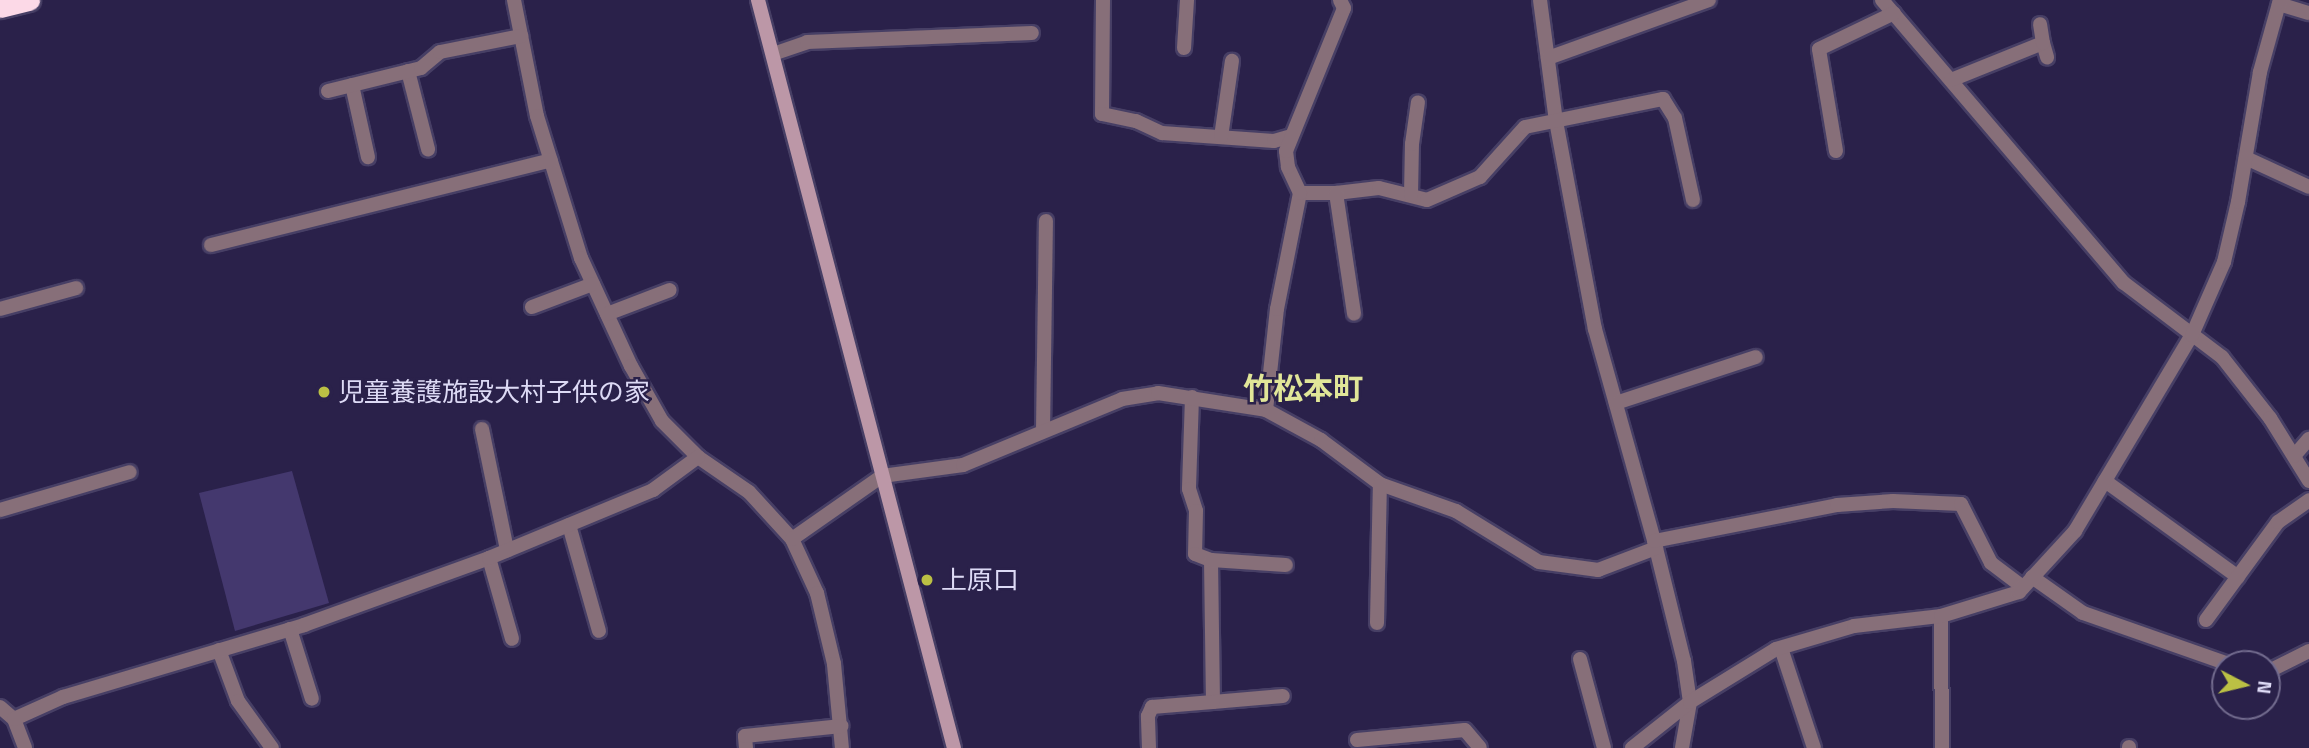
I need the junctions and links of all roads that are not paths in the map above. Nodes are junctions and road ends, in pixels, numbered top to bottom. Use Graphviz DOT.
graph roads {
  1 [pos="29,0"];
  2 [pos="514,0"];
  3 [pos="758,0"];
  4 [pos="1103,0"];
  5 [pos="1186,0"];
  6 [pos="1340,0"];
  7 [pos="1540,0"];
  8 [pos="1709,0"];
  9 [pos="1882,0"];
  10 [pos="2279,2"];
  11 [pos="0,7"];
  12 [pos="1894,13"];
  13 [pos="2309,13"];
  14 [pos="2040,24"];
  15 [pos="1032,33"];
  16 [pos="521,36"];
  17 [pos="1184,48"];
  18 [pos="773,54"];
  19 [pos="1549,58"];
  20 [pos="1231,61"];
  21 [pos="408,71"];
  22 [pos="1951,80"];
  23 [pos="352,85"];
  24 [pos="328,91"];
  25 [pos="1418,102"];
  26 [pos="1556,121"];
  27 [pos="1291,136"];
  28 [pos="1222,137"];
  29 [pos="428,149"];
  30 [pos="1836,151"];
  31 [pos="368,157"];
  32 [pos="2246,158"];
  33 [pos="551,160"];
  34 [pos="2309,187"];
  35 [pos="1300,192"];
  36 [pos="1336,193"];
  37 [pos="1411,195"];
  38 [pos="1693,200"];
  39 [pos="1046,221"];
  40 [pos="211,244"];
  41 [pos="593,284"];
  42 [pos="76,288"];
  43 [pos="670,290"];
  44 [pos="532,307"];
  45 [pos="0,309"];
  46 [pos="607,314"];
  47 [pos="1354,314"];
  48 [pos="2192,335"];
  49 [pos="1756,357"];
  50 [pos="1192,397"];
  51 [pos="1616,403"];
  52 [pos="1266,410"];
  53 [pos="482,429"];
  54 [pos="1043,431"];
  55 [pos="2309,439"];
  56 [pos="2294,456"];
  57 [pos="698,457"];
  58 [pos="130,472"];
  59 [pos="882,476"];
  60 [pos="2105,481"];
  61 [pos="2309,481"];
  62 [pos="1380,484"];
  63 [pos="2309,500"];
  64 [pos="0,510"];
  65 [pos="569,525"];
  66 [pos="792,538"];
  67 [pos="1655,544"];
  68 [pos="507,550"];
  69 [pos="489,558"];
  70 [pos="1211,560"];
  71 [pos="1286,565"];
  72 [pos="2238,577"];
  73 [pos="2028,582"];
  74 [pos="1941,616"];
  75 [pos="2206,620"];
  76 [pos="1377,623"];
  77 [pos="290,629"];
  78 [pos="599,631"];
  79 [pos="512,639"];
  80 [pos="1780,648"];
  81 [pos="219,650"];
  82 [pos="2309,651"];
  83 [pos="2211,658"];
  84 [pos="1580,659"];
  85 [pos="2281,665"];
  86 [pos="1283,696"];
  87 [pos="312,699"];
  88 [pos="1213,702"];
  89 [pos="1690,702"];
  90 [pos="0,707"];
  91 [pos="15,719"];
  92 [pos="841,726"];
  93 [pos="1357,740"];
  94 [pos="25,748"];
  95 [pos="272,748"];
  96 [pos="746,748"];
  97 [pos="842,748"];
  98 [pos="954,748"];
  99 [pos="1149,748"];
  100 [pos="1480,748"];
  101 [pos="1604,748"];
  102 [pos="1632,748"];
  103 [pos="1682,748"];
  104 [pos="1814,748"];
  105 [pos="1942,748"];
  1 -- 11 [label="highway"];
  2 -- 16 [label="street"];
  3 -- 18 [label="street"];
  4 -- 28 [label="street"];
  5 -- 17 [label="street"];
  6 -- 27 [label="street"];
  7 -- 19 [label="street"];
  8 -- 19 [label="street"];
  9 -- 12 [label="street"];
  10 -- 13 [label="street"];
  10 -- 32 [label="street"];
  12 -- 22 [label="street"];
  12 -- 30 [label="street"];
  14 -- 22 [label="street"];
  15 -- 18 [label="street"];
  16 -- 21 [label="street"];
  16 -- 33 [label="street"];
  18 -- 59 [label="street"];
  19 -- 26 [label="street"];
  20 -- 28 [label="street"];
  21 -- 23 [label="street"];
  21 -- 29 [label="street"];
  22 -- 48 [label="street"];
  23 -- 24 [label="street"];
  23 -- 31 [label="street"];
  25 -- 37 [label="street"];
  26 -- 37 [label="street"];
  26 -- 38 [label="street"];
  26 -- 51 [label="street"];
  27 -- 28 [label="street"];
  27 -- 35 [label="street"];
  32 -- 34 [label="street"];
  32 -- 48 [label="street"];
  33 -- 40 [label="street"];
  33 -- 41 [label="street"];
  35 -- 36 [label="street"];
  35 -- 52 [label="street"];
  36 -- 37 [label="street"];
  36 -- 47 [label="street"];
  39 -- 54 [label="street"];
  41 -- 44 [label="street"];
  41 -- 46 [label="street"];
  42 -- 45 [label="street"];
  43 -- 46 [label="street"];
  46 -- 57 [label="street"];
  48 -- 56 [label="street"];
  48 -- 60 [label="street"];
  49 -- 51 [label="street"];
  50 -- 52 [label="street"];
  50 -- 54 [label="street"];
  50 -- 70 [label="street"];
  51 -- 67 [label="street"];
  52 -- 62 [label="street"];
  53 -- 68 [label="street"];
  54 -- 59 [label="street"];
  55 -- 56 [label="street"];
  56 -- 61 [label="street"];
  57 -- 65 [label="street"];
  57 -- 66 [label="street"];
  58 -- 64 [label="street"];
  59 -- 66 [label="street"];
  59 -- 98 [label="street"];
  60 -- 72 [label="street"];
  60 -- 73 [label="street"];
  62 -- 67 [label="street"];
  62 -- 76 [label="street"];
  63 -- 72 [label="street"];
  65 -- 68 [label="street"];
  65 -- 78 [label="street"];
  66 -- 92 [label="street"];
  67 -- 73 [label="street"];
  67 -- 89 [label="street"];
  68 -- 69 [label="street"];
  69 -- 77 [label="street"];
  69 -- 79 [label="street"];
  70 -- 71 [label="street"];
  70 -- 88 [label="street"];
  72 -- 75 [label="street"];
  73 -- 74 [label="street"];
  73 -- 83 [label="street"];
  74 -- 80 [label="street"];
  74 -- 105 [label="street"];
  77 -- 81 [label="street"];
  77 -- 87 [label="street"];
  80 -- 89 [label="street"];
  80 -- 104 [label="street"];
  81 -- 91 [label="street"];
  81 -- 95 [label="street"];
  82 -- 85 [label="street"];
  84 -- 101 [label="street"];
  86 -- 88 [label="street"];
  88 -- 99 [label="street"];
  89 -- 102 [label="street"];
  89 -- 103 [label="street"];
  90 -- 91 [label="street"];
  91 -- 94 [label="street"];
  92 -- 96 [label="street"];
  92 -- 97 [label="street"];
  93 -- 100 [label="street"];
}
